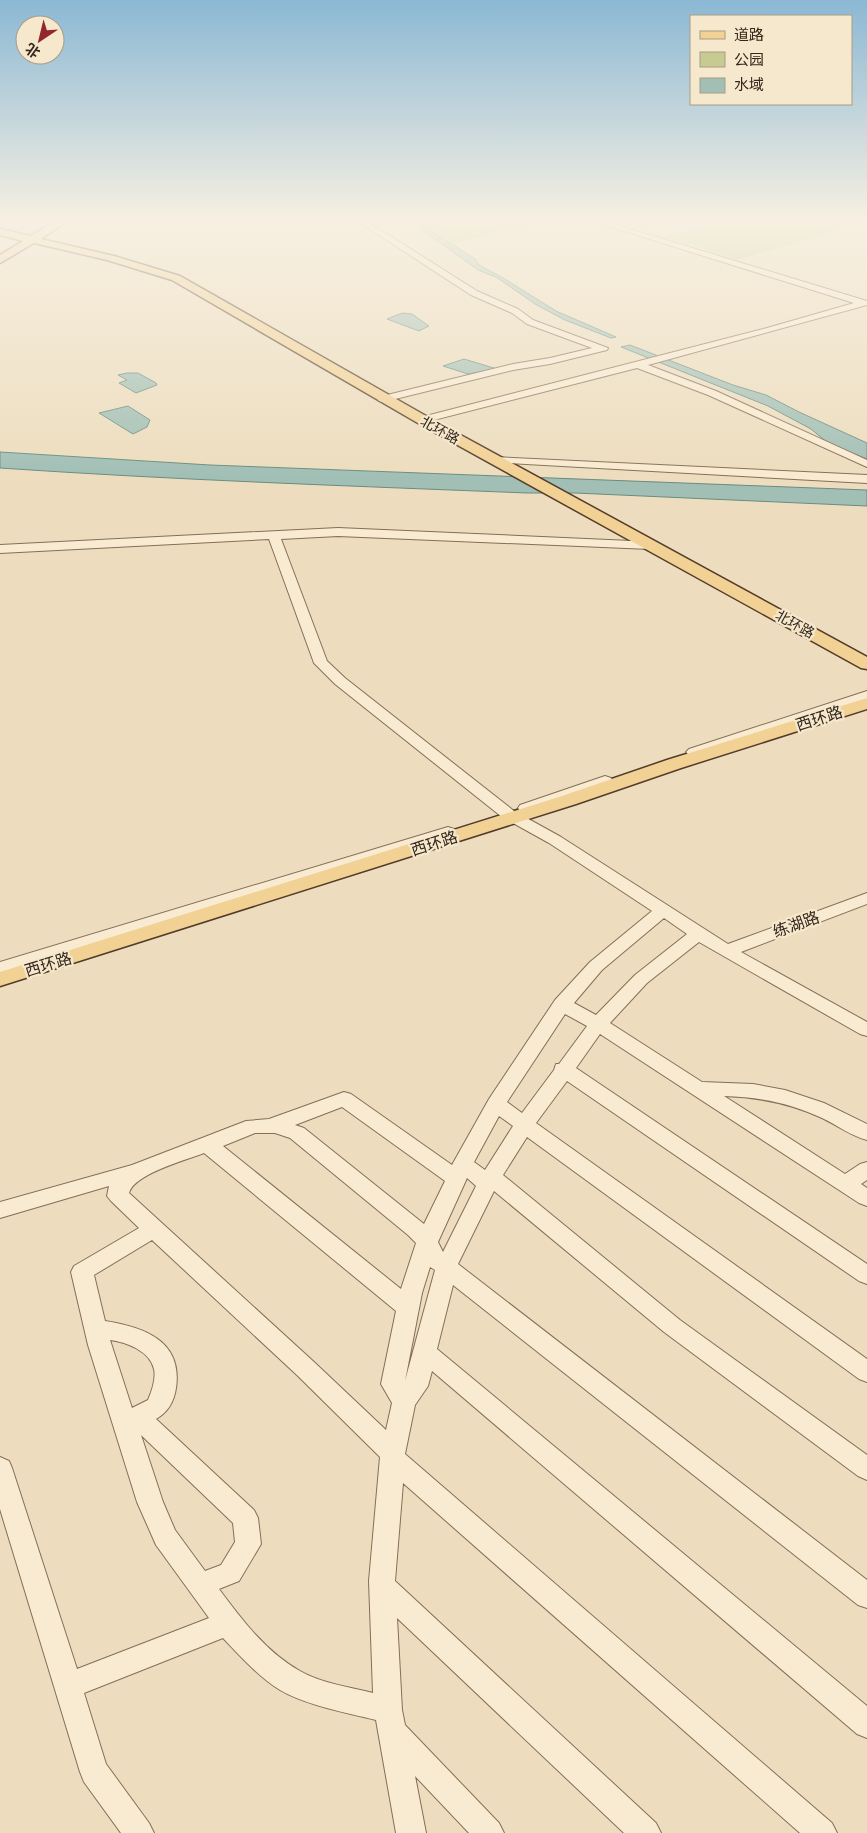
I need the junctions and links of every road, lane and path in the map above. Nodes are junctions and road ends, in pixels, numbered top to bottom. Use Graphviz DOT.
graph roads {
  1 [pos="227,308"];
  2 [pos="507,308"];
  3 [pos="860,308"];
  4 [pos="647,364"];
  5 [pos="384,398"];
  6 [pos="425,422"];
  7 [pos="495,460"];
  8 [pos="867,464"];
  9 [pos="867,478"];
  10 [pos="274,536"];
  11 [pos="650,545"];
  12 [pos="0,549"];
  13 [pos="867,664"];
  14 [pos="867,695"];
  15 [pos="867,703"];
  16 [pos="511,815"];
  17 [pos="867,898"];
  18 [pos="664,910"];
  19 [pos="699,933"];
  20 [pos="726,951"];
  21 [pos="0,968"];
  22 [pos="0,979"];
  23 [pos="562,1004"];
  24 [pos="598,1024"];
  25 [pos="867,1030"];
  26 [pos="563,1070"];
  27 [pos="700,1090"];
  28 [pos="496,1104"];
  29 [pos="525,1124"];
  30 [pos="271,1126"];
  31 [pos="867,1133"];
  32 [pos="206,1143"];
  33 [pos="867,1169"];
  34 [pos="139,1170"];
  35 [pos="459,1171"];
  36 [pos="489,1180"];
  37 [pos="846,1184"];
  38 [pos="867,1198"];
  39 [pos="0,1210"];
  40 [pos="152,1230"];
  41 [pos="427,1242"];
  42 [pos="447,1265"];
  43 [pos="867,1275"];
  44 [pos="408,1308"];
  45 [pos="96,1328"];
  46 [pos="425,1352"];
  47 [pos="867,1372"];
  48 [pos="404,1402"];
  49 [pos="393,1456"];
  50 [pos="0,1468"];
  51 [pos="867,1469"];
  52 [pos="200,1585"];
  53 [pos="382,1587"];
  54 [pos="867,1596"];
  55 [pos="229,1623"];
  56 [pos="68,1686"];
  57 [pos="390,1721"];
  58 [pos="867,1724"];
  59 [pos="139,1833"];
  60 [pos="412,1833"];
  61 [pos="489,1833"];
  62 [pos="646,1833"];
  63 [pos="822,1833"];
  1 -- 5 [label="main road, 北环路"];
  2 -- 5 [label="street"];
  3 -- 4 [label="street"];
  4 -- 6 [label="street"];
  4 -- 8 [label="street"];
  5 -- 6 [label="main road, 北环路"];
  6 -- 7 [label="main road, 北环路"];
  7 -- 9 [label="street"];
  7 -- 11 [label="main road, 北环路"];
  10 -- 11 [label="street"];
  10 -- 12 [label="street"];
  10 -- 16 [label="street"];
  11 -- 13 [label="main road, 北环路"];
  14 -- 16 [label="street, 西环路"];
  15 -- 16 [label="main road, 西环路"];
  16 -- 18 [label="street"];
  16 -- 21 [label="street, 西环路"];
  16 -- 22 [label="main road, 西环路"];
  17 -- 20 [label="street, 练湖路"];
  18 -- 19 [label="street"];
  18 -- 23 [label="street"];
  19 -- 20 [label="street"];
  19 -- 24 [label="street"];
  20 -- 25 [label="street"];
  23 -- 24 [label="street"];
  23 -- 28 [label="street"];
  24 -- 26 [label="street"];
  24 -- 27 [label="street"];
  26 -- 29 [label="street"];
  26 -- 43 [label="street"];
  27 -- 31 [label="street"];
  27 -- 37 [label="street"];
  28 -- 29 [label="street"];
  28 -- 35 [label="street"];
  29 -- 36 [label="street"];
  29 -- 47 [label="street"];
  30 -- 32 [label="street"];
  30 -- 35 [label="street"];
  30 -- 41 [label="street"];
  32 -- 34 [label="street"];
  32 -- 44 [label="street"];
  33 -- 37 [label="street"];
  34 -- 39 [label="street"];
  34 -- 40 [label="street"];
  35 -- 36 [label="street"];
  35 -- 41 [label="street"];
  36 -- 42 [label="street"];
  36 -- 51 [label="street"];
  37 -- 38 [label="street"];
  40 -- 45 [label="street"];
  40 -- 49 [label="street"];
  41 -- 42 [label="street"];
  41 -- 44 [label="street"];
  42 -- 46 [label="street"];
  42 -- 54 [label="street"];
  44 -- 48 [label="street"];
  45 -- 52 [label="street"];
  45 -- 52 [label="street"];
  46 -- 48 [label="street"];
  46 -- 58 [label="street"];
  48 -- 49 [label="street"];
  49 -- 53 [label="street"];
  49 -- 63 [label="street"];
  50 -- 56 [label="street"];
  52 -- 55 [label="street"];
  53 -- 57 [label="street"];
  53 -- 62 [label="street"];
  55 -- 56 [label="street"];
  55 -- 57 [label="street"];
  56 -- 59 [label="street"];
  57 -- 60 [label="street"];
  57 -- 61 [label="street"];
}
